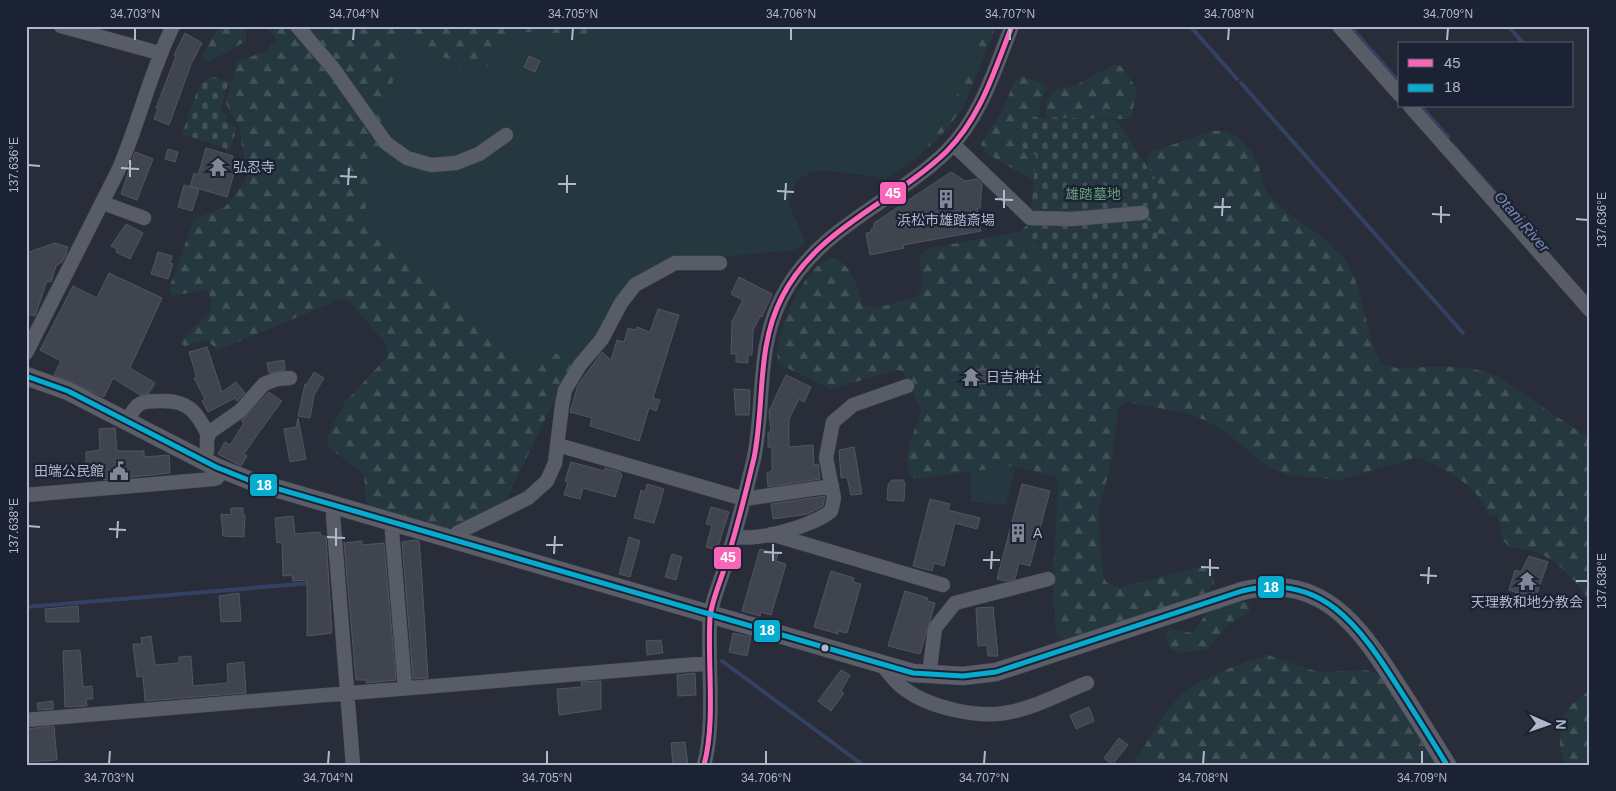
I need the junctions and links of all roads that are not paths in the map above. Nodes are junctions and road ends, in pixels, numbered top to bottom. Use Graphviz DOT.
graph roads {
  1 [pos="61,26"];
  2 [pos="173,26"];
  3 [pos="297,26"];
  4 [pos="1012,26"];
  5 [pos="1339,26"];
  6 [pos="159,53"];
  7 [pos="1398,92"];
  8 [pos="1412,108"];
  9 [pos="506,135"];
  10 [pos="953,144"];
  11 [pos="103,203"];
  12 [pos="1142,213"];
  13 [pos="144,218"];
  14 [pos="720,263"];
  15 [pos="1590,310"];
  16 [pos="26,353"];
  17 [pos="26,376"];
  18 [pos="290,378"];
  19 [pos="907,386"];
  20 [pos="127,421"];
  21 [pos="208,435"];
  22 [pos="558,445"];
  23 [pos="203,460"];
  24 [pos="222,470"];
  25 [pos="832,486"];
  26 [pos="26,495"];
  27 [pos="744,499"];
  28 [pos="336,506"];
  29 [pos="395,523"];
  30 [pos="768,533"];
  31 [pos="734,536"];
  32 [pos="455,540"];
  33 [pos="1048,579"];
  34 [pos="943,585"];
  35 [pos="710,615"];
  36 [pos="710,663"];
  37 [pos="882,665"];
  38 [pos="929,675"];
  39 [pos="1088,683"];
  40 [pos="405,688"];
  41 [pos="347,693"];
  42 [pos="26,720"];
  43 [pos="353,765"];
  44 [pos="704,765"];
  45 [pos="1447,765"];
  1 -- 6 [label="street"];
  2 -- 6 [label="street"];
  3 -- 9 [label="street"];
  4 -- 10 [label="street"];
  5 -- 7 [label="street"];
  6 -- 11 [label="street"];
  8 -- 15 [label="street"];
  10 -- 12 [label="street"];
  10 -- 27 [label="street"];
  11 -- 13 [label="street"];
  11 -- 16 [label="street"];
  14 -- 22 [label="street"];
  17 -- 20 [label="main road"];
  18 -- 21 [label="street"];
  19 -- 25 [label="street"];
  20 -- 21 [label="street"];
  20 -- 23 [label="main road"];
  21 -- 23 [label="street"];
  22 -- 27 [label="street"];
  22 -- 32 [label="street"];
  23 -- 24 [label="main road"];
  24 -- 26 [label="street"];
  24 -- 28 [label="main road"];
  25 -- 27 [label="street"];
  25 -- 30 [label="street"];
  27 -- 31 [label="street"];
  28 -- 29 [label="main road"];
  28 -- 41 [label="street"];
  29 -- 32 [label="main road"];
  29 -- 40 [label="street"];
  30 -- 31 [label="street"];
  30 -- 34 [label="street"];
  31 -- 35 [label="street"];
  32 -- 35 [label="main road"];
  33 -- 38 [label="street"];
  35 -- 36 [label="street"];
  35 -- 37 [label="main road"];
  36 -- 40 [label="street"];
  36 -- 44 [label="street"];
  37 -- 38 [label="main road"];
  37 -- 39 [label="street"];
  38 -- 45 [label="main road"];
  40 -- 41 [label="street"];
  41 -- 42 [label="street"];
  41 -- 43 [label="street"];
}
